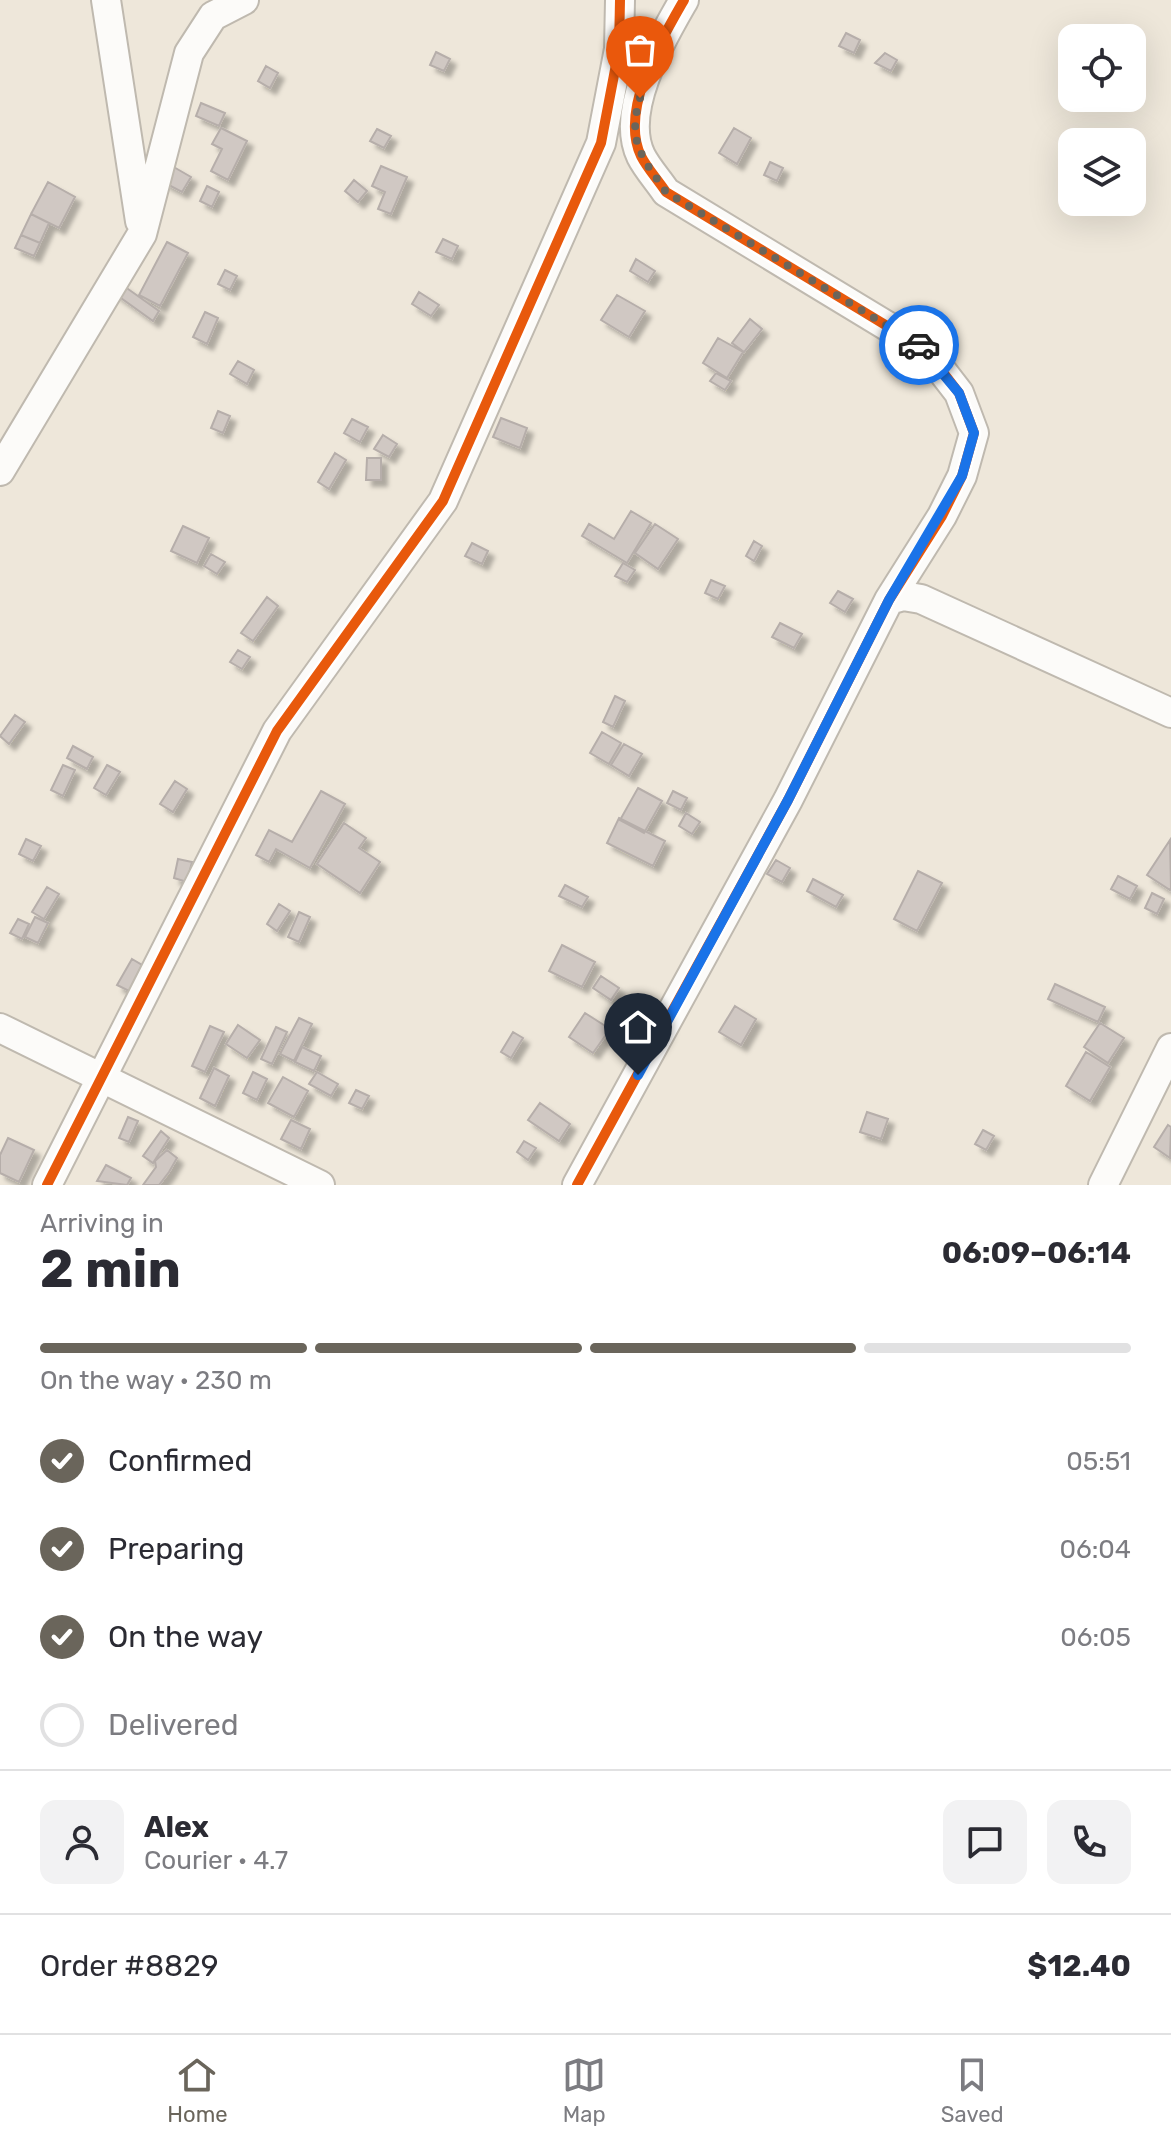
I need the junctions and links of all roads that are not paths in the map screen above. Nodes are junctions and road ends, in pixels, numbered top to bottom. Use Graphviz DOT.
graph roads {
  1 [pos="106,0"];
  2 [pos="244,0"];
  3 [pos="620,0"];
  4 [pos="684,0"];
  5 [pos="142,234"];
  6 [pos="0,471"];
  7 [pos="889,600"];
  8 [pos="1171,713"];
  9 [pos="0,1028"];
  10 [pos="1171,1048"];
  11 [pos="101,1077"];
  12 [pos="47,1185"];
  13 [pos="320,1185"];
  14 [pos="577,1185"];
  15 [pos="1103,1185"];
  1 -- 5 [label="street"];
  2 -- 5 [label="street"];
  3 -- 11 [label="street"];
  4 -- 7 [label="street"];
  5 -- 6 [label="street"];
  7 -- 8 [label="street"];
  7 -- 14 [label="street"];
  9 -- 11 [label="street"];
  10 -- 15 [label="street"];
  11 -- 12 [label="street"];
  11 -- 13 [label="street"];
}
